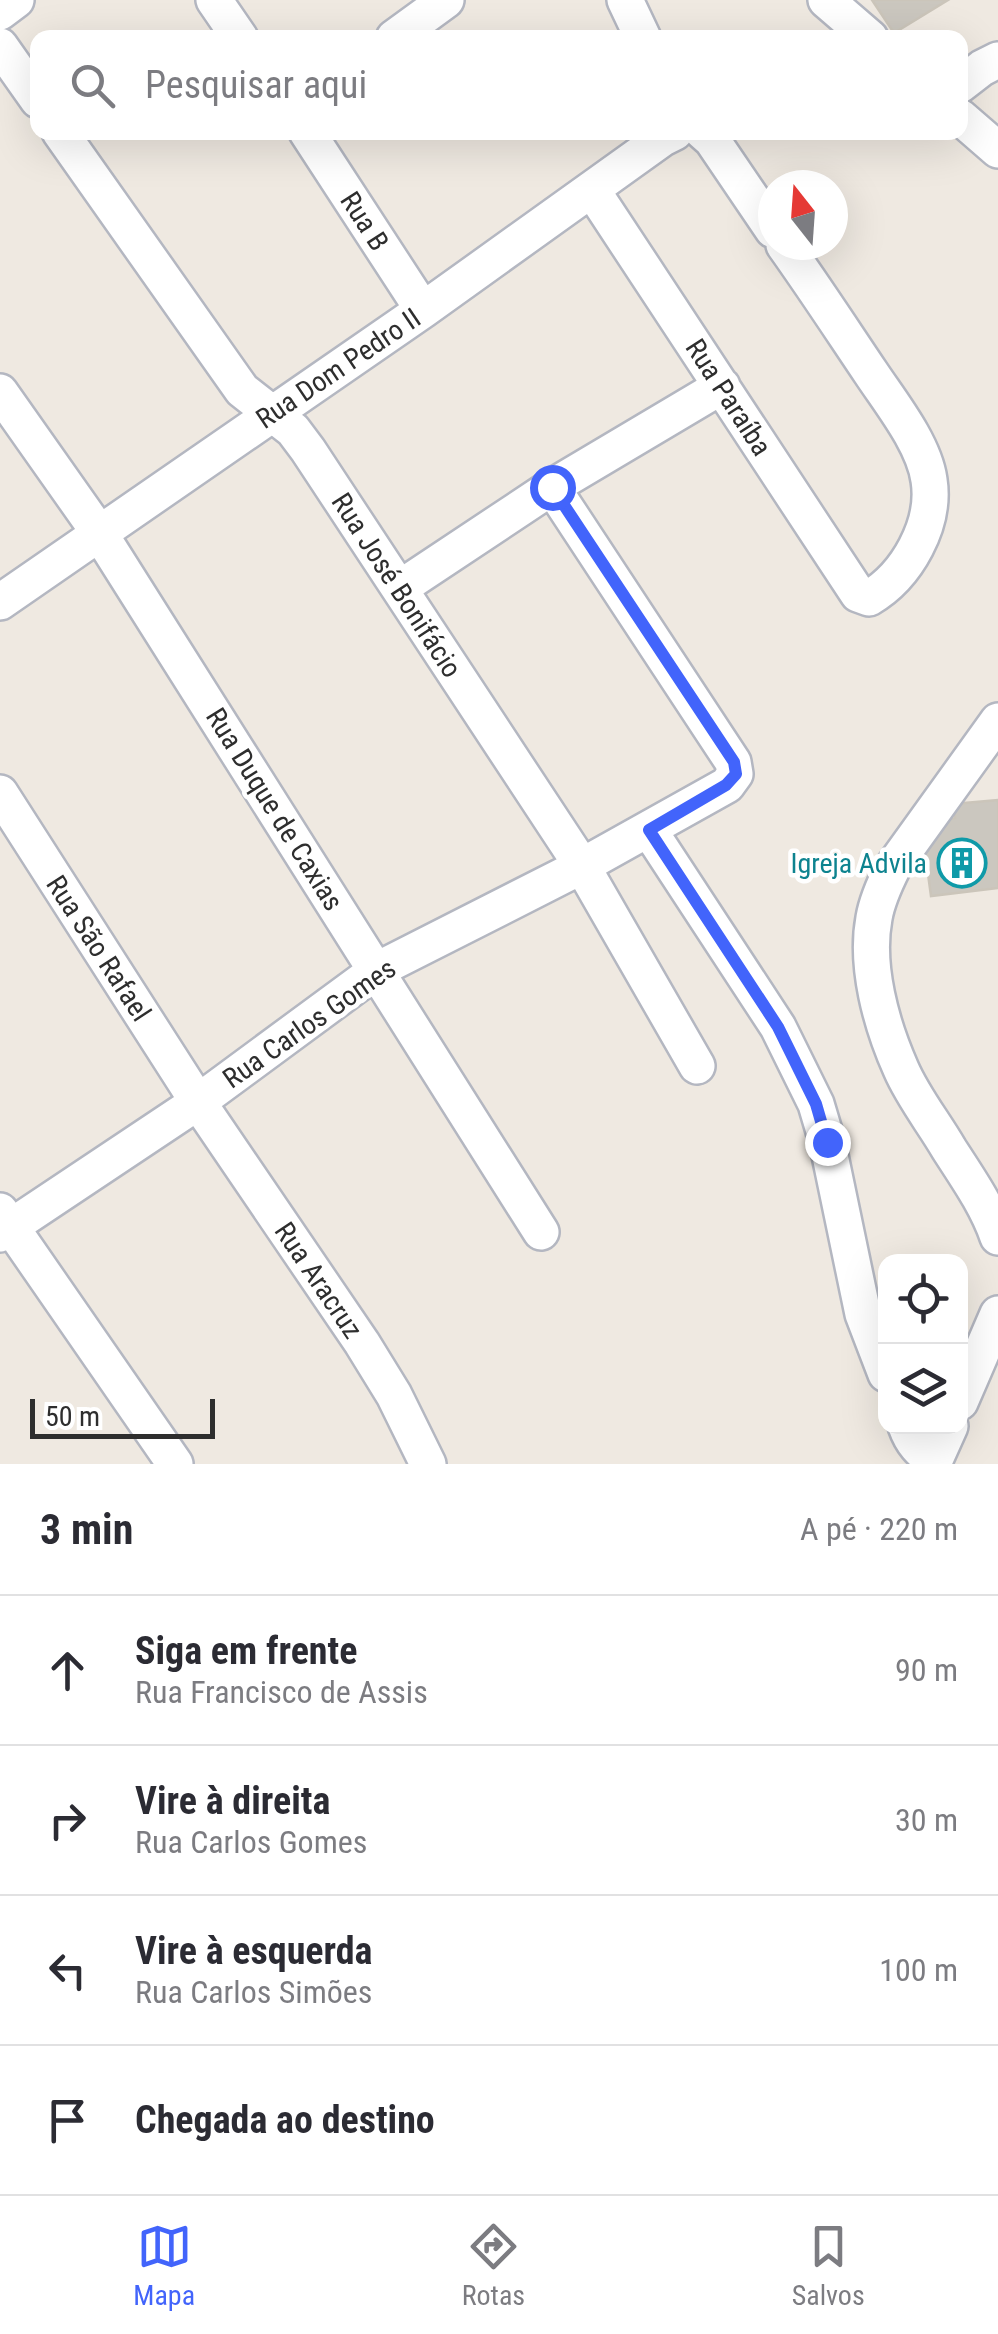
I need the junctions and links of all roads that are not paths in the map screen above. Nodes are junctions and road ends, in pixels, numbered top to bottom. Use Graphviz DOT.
graph roads {
  1 [pos="16,0"];
  2 [pos="214,0"];
  3 [pos="446,0"];
  4 [pos="625,0"];
  5 [pos="826,0"];
  6 [pos="0,12"];
  7 [pos="235,30"];
  8 [pos="405,30"];
  9 [pos="640,30"];
  10 [pos="861,30"];
  11 [pos="0,46"];
  12 [pos="998,60"];
  13 [pos="968,78"];
  14 [pos="30,89"];
  15 [pos="968,124"];
  16 [pos="66,140"];
  17 [pos="312,140"];
  18 [pos="660,140"];
  19 [pos="712,140"];
  20 [pos="998,150"];
  21 [pos="592,190"];
  22 [pos="758,208"];
  23 [pos="794,260"];
  24 [pos="423,310"];
  25 [pos="722,386"];
  26 [pos="0,392"];
  27 [pos="272,413"];
  28 [pos="552,487"];
  29 [pos="100,534"];
  30 [pos="400,588"];
  31 [pos="0,602"];
  32 [pos="998,721"];
  33 [pos="0,793"];
  34 [pos="649,830"];
  35 [pos="582,866"];
  36 [pos="377,970"];
  37 [pos="696,1066"];
  38 [pos="198,1102"];
  39 [pos="4,1224"];
  40 [pos="541,1232"];
  41 [pos="998,1237"];
  42 [pos="998,1314"];
  43 [pos="878,1353"];
  44 [pos="968,1383"];
  45 [pos="909,1434"];
  46 [pos="947,1434"];
  47 [pos="934,1463"];
  48 [pos="175,1464"];
  49 [pos="428,1464"];
  1 -- 6 [label="street"];
  2 -- 7 [label="street"];
  3 -- 8 [label="street"];
  4 -- 9 [label="street"];
  5 -- 10 [label="street"];
  11 -- 14 [label="street"];
  12 -- 13 [label="street"];
  15 -- 20 [label="street"];
  16 -- 27 [label="street, Rua José Bonifácio"];
  17 -- 24 [label="street, Rua B"];
  18 -- 21 [label="street, Rua Dom Pedro II"];
  19 -- 22 [label="street"];
  21 -- 24 [label="street, Rua Dom Pedro II"];
  21 -- 25 [label="street, Rua Paraíba"];
  23 -- 25 [label="street, Rua Paraíba"];
  24 -- 27 [label="street, Rua Dom Pedro II"];
  25 -- 28 [label="street"];
  26 -- 29 [label="street, Rua Duque de Caxias"];
  27 -- 29 [label="street, Rua Dom Pedro II"];
  27 -- 30 [label="street, Rua José Bonifácio"];
  28 -- 30 [label="street"];
  28 -- 34 [label="street, Rua Carlos Gomes"];
  29 -- 31 [label="street, Rua Dom Pedro II"];
  29 -- 36 [label="street, Rua Duque de Caxias"];
  30 -- 35 [label="street, Rua José Bonifácio"];
  32 -- 41 [label="street"];
  33 -- 38 [label="street, Rua São Rafael"];
  34 -- 35 [label="street, Rua Carlos Gomes"];
  34 -- 43 [label="street"];
  35 -- 36 [label="street, Rua Carlos Gomes"];
  35 -- 37 [label="street, Rua José Bonifácio"];
  36 -- 38 [label="street, Rua Carlos Gomes"];
  36 -- 40 [label="street, Rua Duque de Caxias"];
  38 -- 39 [label="street, Rua Carlos Gomes"];
  38 -- 49 [label="street, Rua Aracruz"];
  39 -- 48 [label="street"];
  42 -- 44 [label="street"];
  45 -- 47 [label="street"];
  46 -- 47 [label="street"];
}
